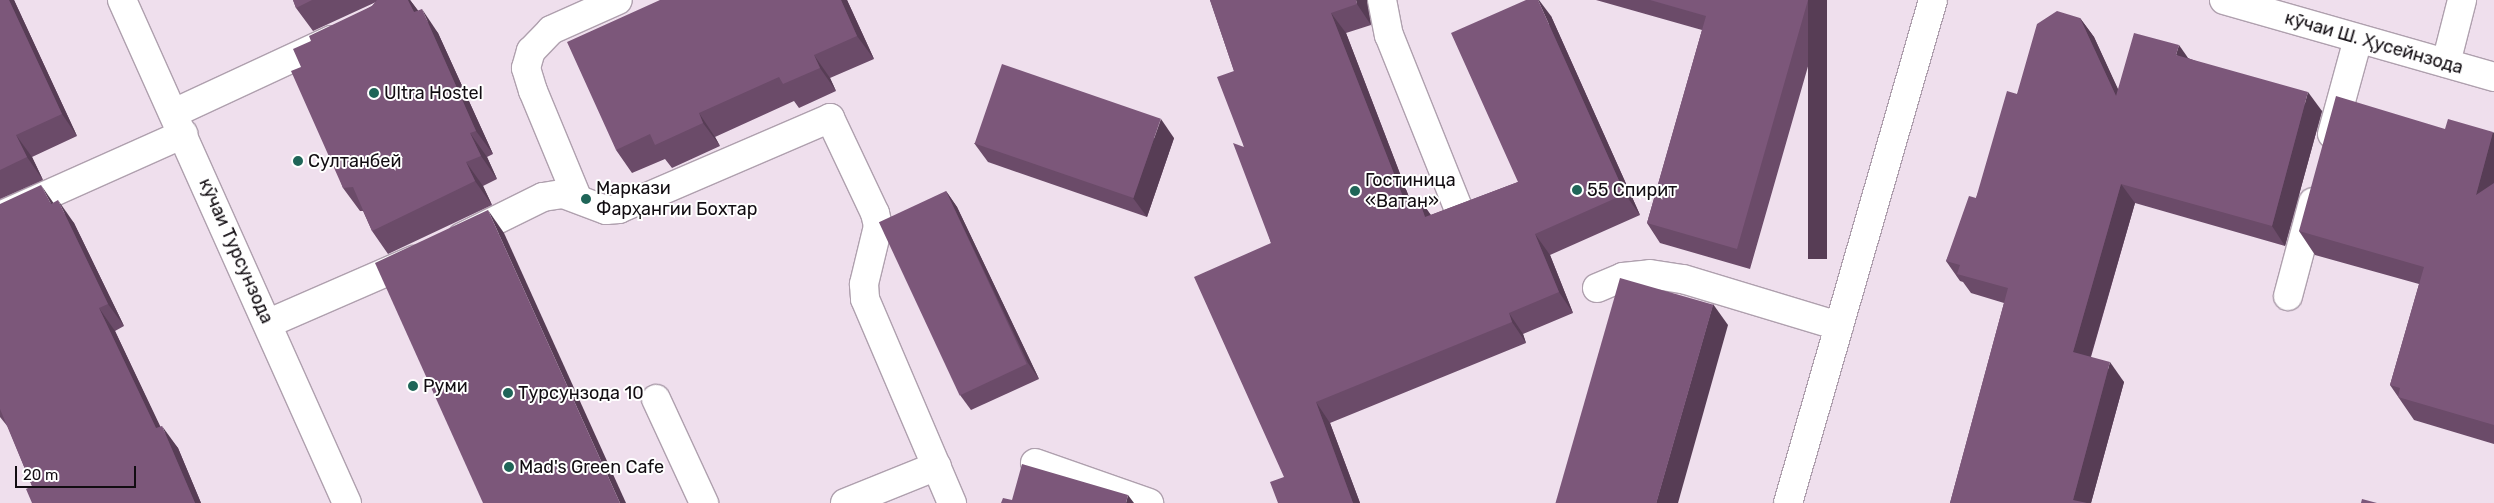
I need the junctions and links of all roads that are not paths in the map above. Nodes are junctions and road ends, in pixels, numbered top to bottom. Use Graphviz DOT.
graph roads {
  1 [pos="122,0"];
  2 [pos="618,0"];
  3 [pos="1382,0"];
  4 [pos="1933,0"];
  5 [pos="2224,0"];
  6 [pos="2462,0"];
  7 [pos="356,28"];
  8 [pos="2358,39"];
  9 [pos="2446,63"];
  10 [pos="2494,77"];
  11 [pos="178,124"];
  12 [pos="577,197"];
  13 [pos="1457,205"];
  14 [pos="0,216"];
  15 [pos="1597,288"];
  16 [pos="2288,296"];
  17 [pos="269,323"];
  18 [pos="1839,326"];
  19 [pos="656,399"];
  20 [pos="1035,463"];
  21 [pos="937,466"];
  22 [pos="347,503"];
  23 [pos="704,503"];
  24 [pos="846,503"];
  25 [pos="952,503"];
  26 [pos="1149,503"];
  27 [pos="1788,503"];
  1 -- 11 [label="street, кӯчаи Турсунзода"];
  2 -- 12 [label="street"];
  3 -- 13 [label="street"];
  4 -- 18 [label="street"];
  5 -- 8 [label="street, кӯчаи Ш. Ҳусейнзода"];
  6 -- 9 [label="street"];
  7 -- 11 [label="street"];
  8 -- 9 [label="street, кӯчаи Ш. Ҳусейнзода"];
  8 -- 16 [label="street"];
  9 -- 10 [label="street, кӯчаи Ш. Ҳусейнзода"];
  11 -- 14 [label="street"];
  11 -- 17 [label="street, кӯчаи Турсунзода"];
  12 -- 17 [label="street"];
  12 -- 21 [label="street"];
  15 -- 18 [label="street"];
  17 -- 22 [label="street, кӯчаи Турсунзода"];
  18 -- 27 [label="street"];
  19 -- 23 [label="street"];
  20 -- 26 [label="street"];
  21 -- 24 [label="street"];
  21 -- 25 [label="street"];
}
